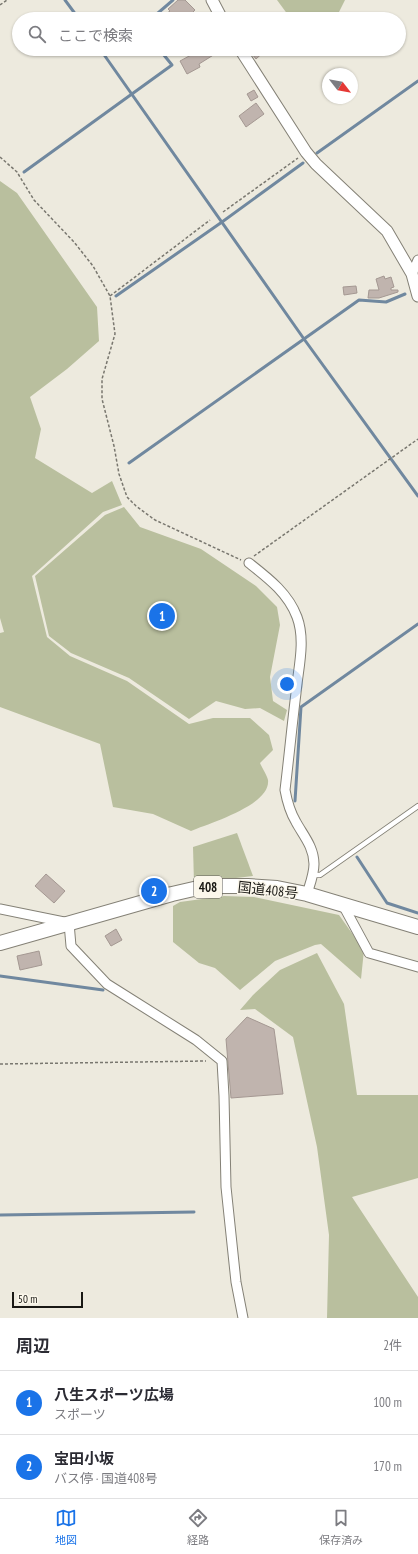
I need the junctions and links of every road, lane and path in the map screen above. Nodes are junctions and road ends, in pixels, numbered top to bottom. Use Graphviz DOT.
graph roads {
  1 [pos="7,0"];
  2 [pos="212,0"];
  3 [pos="0,5"];
  4 [pos="218,12"];
  5 [pos="244,56"];
  6 [pos="306,152"];
  7 [pos="0,157"];
  8 [pos="223,212"];
  9 [pos="210,220"];
  10 [pos="418,260"];
  11 [pos="412,274"];
  12 [pos="110,296"];
  13 [pos="418,296"];
  14 [pos="418,439"];
  15 [pos="249,563"];
  16 [pos="418,806"];
  17 [pos="312,875"];
  18 [pos="307,894"];
  19 [pos="342,905"];
  20 [pos="0,909"];
  21 [pos="69,923"];
  22 [pos="418,927"];
  23 [pos="0,943"];
  24 [pos="418,967"];
  25 [pos="222,1061"];
  26 [pos="0,1064"];
  27 [pos="243,1318"];
  1 -- 3 [label="path"];
  2 -- 4 [label="street"];
  5 -- 6 [label="street"];
  6 -- 8 [label="path"];
  6 -- 11 [label="street"];
  7 -- 12 [label="path"];
  9 -- 12 [label="path"];
  10 -- 11 [label="street"];
  11 -- 13 [label="street"];
  12 -- 15 [label="path"];
  14 -- 15 [label="path"];
  15 -- 17 [label="street"];
  16 -- 17 [label="lane"];
  17 -- 18 [label="street"];
  18 -- 19 [label="highway, 国道408号 / 408"];
  18 -- 21 [label="highway, 国道408号 / 408"];
  19 -- 22 [label="highway, 国道408号 / 408"];
  19 -- 24 [label="street"];
  20 -- 21 [label="street"];
  21 -- 23 [label="highway, 国道408号 / 408"];
  21 -- 25 [label="street"];
  25 -- 26 [label="path"];
  25 -- 27 [label="street"];
}
